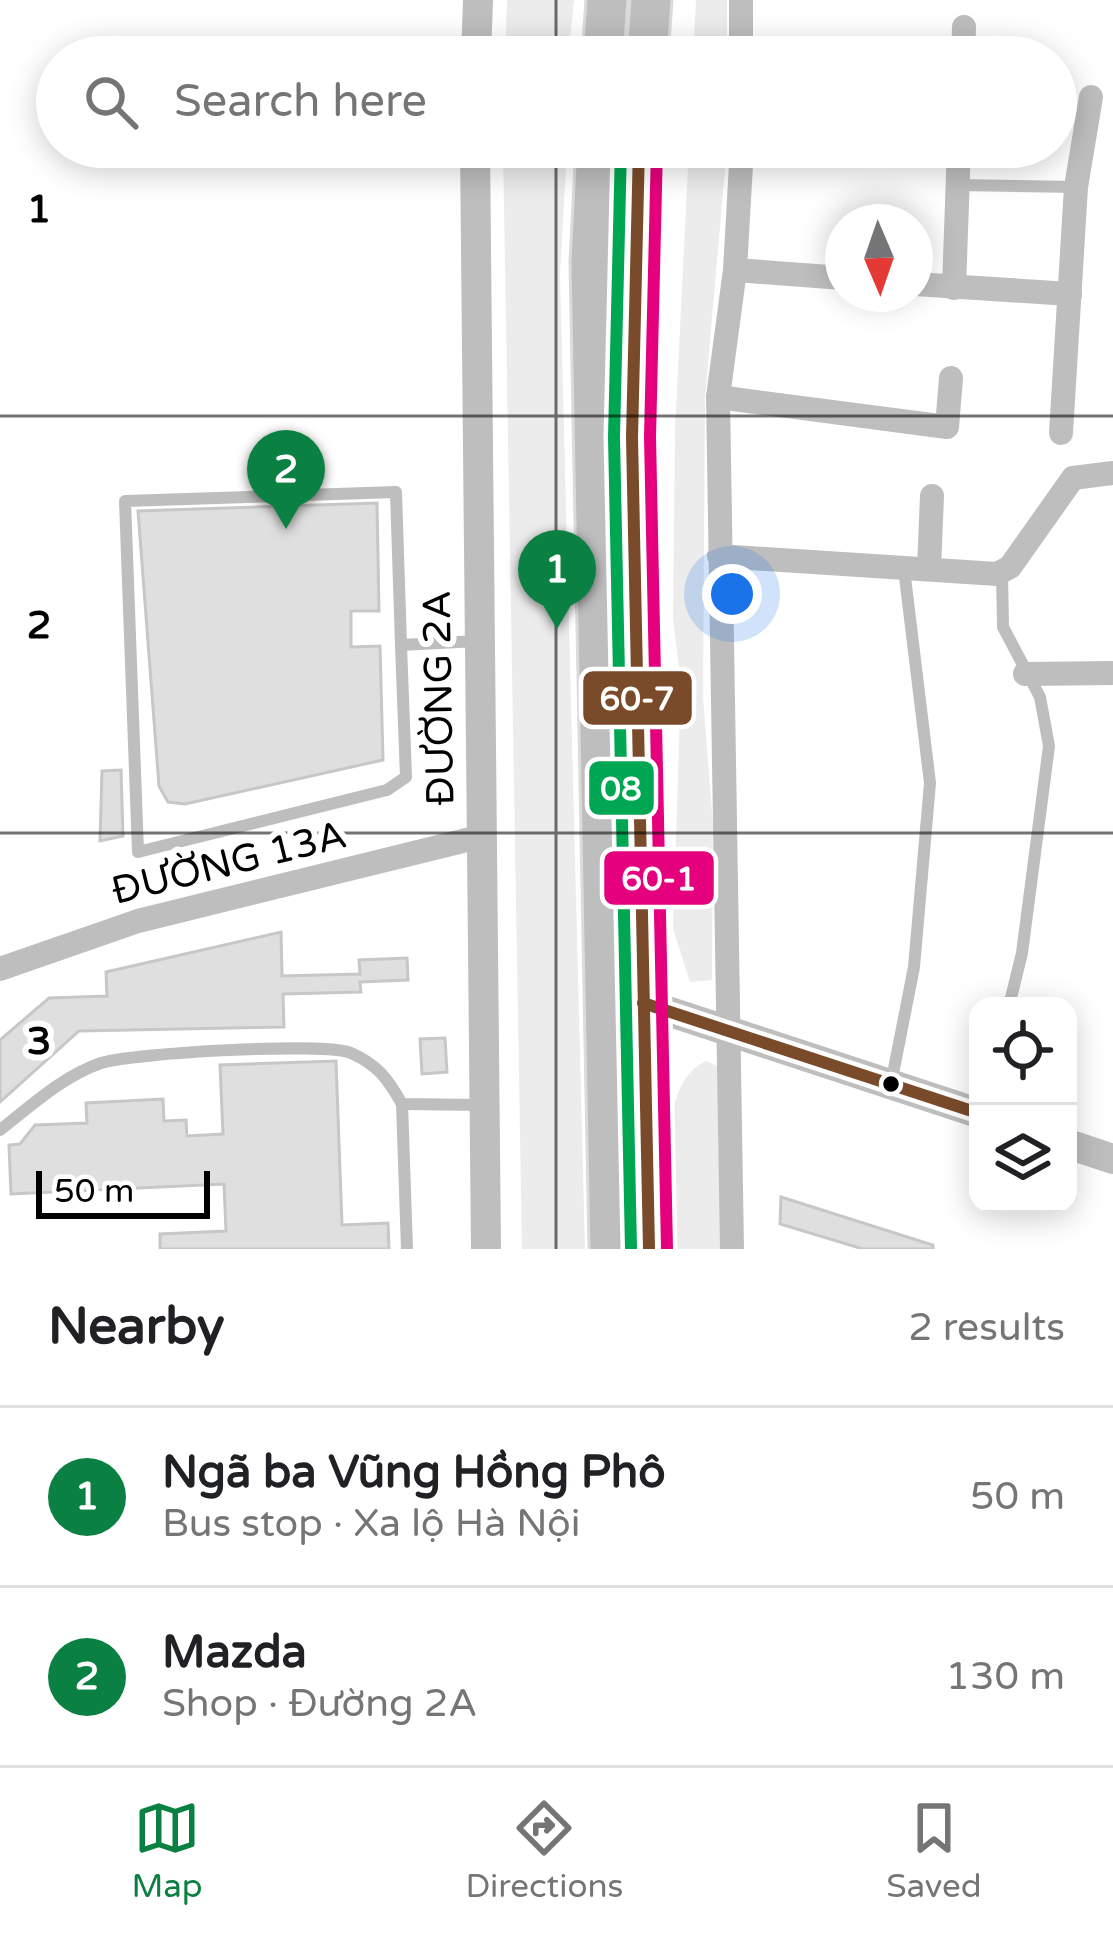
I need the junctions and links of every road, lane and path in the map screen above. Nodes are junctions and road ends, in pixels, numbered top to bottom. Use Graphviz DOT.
graph roads {
  1 [pos="478,0"];
  2 [pos="607,0"];
  3 [pos="651,0"];
  4 [pos="741,0"];
  5 [pos="964,27"];
  6 [pos="477,36"];
  7 [pos="604,36"];
  8 [pos="648,36"];
  9 [pos="741,36"];
  10 [pos="964,36"];
  11 [pos="1091,97"];
  12 [pos="475,168"];
  13 [pos="596,168"];
  14 [pos="638,168"];
  15 [pos="741,168"];
  16 [pos="958,168"];
  17 [pos="958,185"];
  18 [pos="1076,188"];
  19 [pos="735,269"];
  20 [pos="825,276"];
  21 [pos="933,286"];
  22 [pos="954,288"];
  23 [pos="1070,294"];
  24 [pos="951,378"];
  25 [pos="718,397"];
  26 [pos="1060,433"];
  27 [pos="1113,472"];
  28 [pos="932,496"];
  29 [pos="719,556"];
  30 [pos="917,567"];
  31 [pos="1002,572"];
  32 [pos="477,641"];
  33 [pos="401,644"];
  34 [pos="1113,673"];
  35 [pos="1025,674"];
  36 [pos="479,837"];
  37 [pos="0,969"];
  38 [pos="1011,997"];
  39 [pos="643,1003"];
  40 [pos="726,1031"];
  41 [pos="890,1085"];
  42 [pos="402,1104"];
  43 [pos="484,1105"];
  44 [pos="969,1110"];
  45 [pos="0,1130"];
  46 [pos="1077,1147"];
  47 [pos="1113,1159"];
  48 [pos="407,1249"];
  49 [pos="486,1249"];
  50 [pos="610,1249"];
  51 [pos="649,1249"];
  52 [pos="732,1249"];
  1 -- 6 [label="street"];
  2 -- 7 [label="highway"];
  3 -- 8 [label="highway"];
  4 -- 9 [label="street"];
  5 -- 10 [label="street"];
  11 -- 18 [label="street"];
  12 -- 32 [label="street, ĐƯỜNG 2A"];
  13 -- 50 [label="highway"];
  14 -- 39 [label="highway"];
  15 -- 19 [label="street"];
  16 -- 17 [label="street"];
  17 -- 18 [label="lane"];
  17 -- 22 [label="street"];
  18 -- 23 [label="street"];
  19 -- 20 [label="street"];
  19 -- 25 [label="street"];
  21 -- 22 [label="street"];
  22 -- 23 [label="street"];
  23 -- 26 [label="street"];
  24 -- 25 [label="street"];
  25 -- 29 [label="street"];
  27 -- 31 [label="street"];
  28 -- 30 [label="street"];
  29 -- 30 [label="street"];
  29 -- 40 [label="street"];
  30 -- 31 [label="street"];
  30 -- 41 [label="lane"];
  31 -- 35 [label="lane"];
  32 -- 33 [label="lane"];
  32 -- 36 [label="street, ĐƯỜNG 2A"];
  33 -- 33 [label="lane"];
  34 -- 35 [label="street"];
  35 -- 38 [label="lane"];
  36 -- 37 [label="street, ĐƯỜNG 13A"];
  36 -- 43 [label="street, ĐƯỜNG 2A"];
  39 -- 40 [label="street"];
  39 -- 51 [label="highway"];
  40 -- 41 [label="street"];
  40 -- 52 [label="street"];
  41 -- 44 [label="street"];
  42 -- 43 [label="lane"];
  42 -- 45 [label="lane"];
  42 -- 48 [label="lane"];
  43 -- 49 [label="street, ĐƯỜNG 2A"];
  46 -- 47 [label="street"];
}
